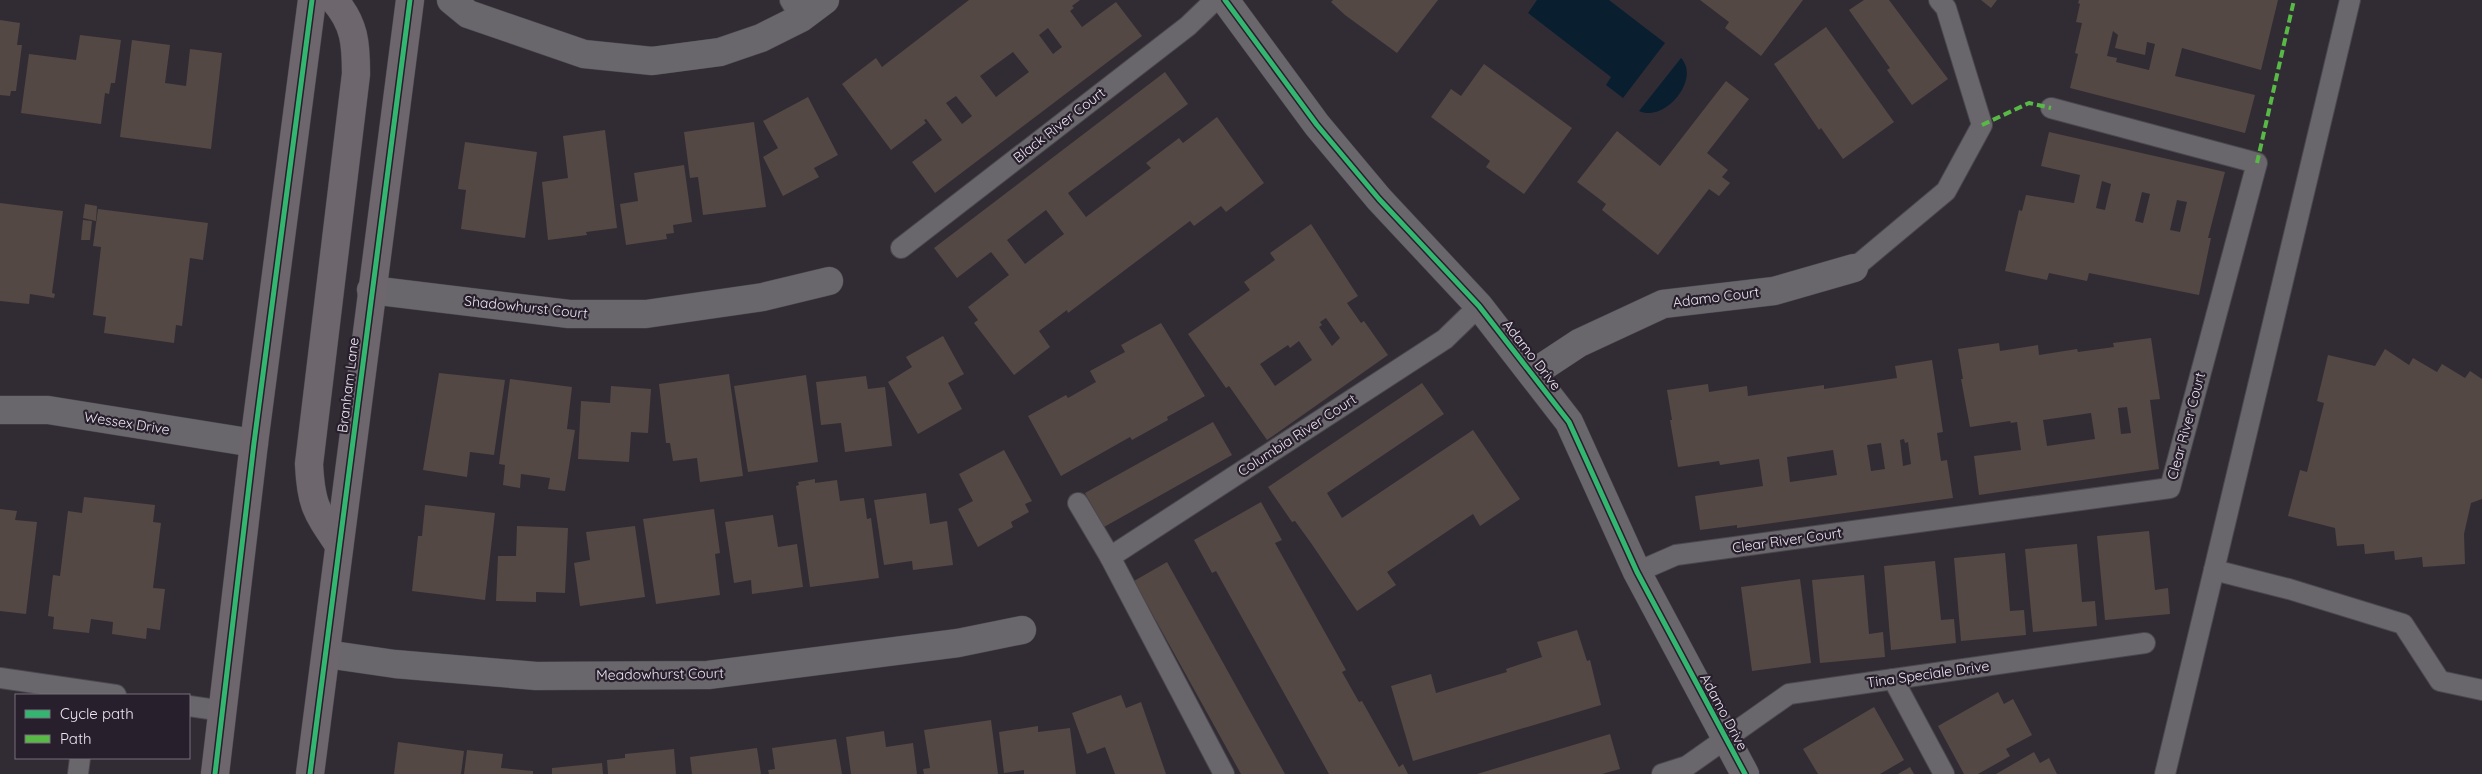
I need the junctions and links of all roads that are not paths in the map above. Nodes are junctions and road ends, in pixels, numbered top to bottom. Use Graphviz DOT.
graph roads {
  1 [pos="312,0"];
  2 [pos="334,0"];
  3 [pos="410,0"];
  4 [pos="451,0"];
  5 [pos="825,0"];
  6 [pos="1215,0"];
  7 [pos="1225,0"];
  8 [pos="1939,0"];
  9 [pos="2350,0"];
  10 [pos="796,9"];
  11 [pos="2051,108"];
  12 [pos="901,248"];
  13 [pos="1854,268"];
  14 [pos="829,281"];
  15 [pos="371,290"];
  16 [pos="1479,306"];
  17 [pos="1532,374"];
  18 [pos="0,410"];
  19 [pos="254,443"];
  20 [pos="1078,503"];
  21 [pos="339,545"];
  22 [pos="1110,557"];
  23 [pos="2214,570"];
  24 [pos="1637,572"];
  25 [pos="1022,630"];
  26 [pos="2145,643"];
  27 [pos="326,654"];
  28 [pos="0,678"];
  29 [pos="1893,679"];
  30 [pos="2482,690"];
  31 [pos="87,693"];
  32 [pos="102,694"];
  33 [pos="190,706"];
  34 [pos="223,711"];
  35 [pos="1726,739"];
  36 [pos="80,759"];
  37 [pos="78,774"];
  38 [pos="215,774"];
  39 [pos="310,774"];
  40 [pos="1224,774"];
  41 [pos="1662,774"];
  42 [pos="1745,774"];
  43 [pos="1944,774"];
  44 [pos="2165,774"];
  1 -- 19 [label="main road"];
  2 -- 21 [label="main road"];
  3 -- 15 [label="main road, Branham Lane"];
  4 -- 10 [label="street"];
  5 -- 10 [label="street"];
  6 -- 12 [label="lane, Black River Court"];
  7 -- 16 [label="street, Adamo Drive"];
  8 -- 13 [label="lane"];
  9 -- 23 [label="lane"];
  11 -- 24 [label="lane, Clear River Court"];
  13 -- 17 [label="street, Adamo Court"];
  14 -- 15 [label="street, Shadowhurst Court"];
  15 -- 21 [label="main road, Branham Lane"];
  16 -- 17 [label="street, Adamo Drive"];
  16 -- 22 [label="lane, Columbia River Court"];
  17 -- 24 [label="street, Adamo Drive"];
  18 -- 19 [label="street, Wessex Drive"];
  19 -- 34 [label="main road"];
  20 -- 22 [label="lane"];
  21 -- 27 [label="main road, Branham Lane"];
  22 -- 40 [label="lane"];
  23 -- 30 [label="lane"];
  23 -- 44 [label="lane"];
  24 -- 35 [label="street, Adamo Drive"];
  25 -- 27 [label="street, Meadowhurst Court"];
  26 -- 29 [label="lane, Tina Speciale Drive"];
  27 -- 39 [label="main road, Branham Lane"];
  28 -- 31 [label="lane"];
  29 -- 35 [label="lane, Tina Speciale Drive"];
  29 -- 43 [label="lane"];
  31 -- 32 [label="lane"];
  33 -- 34 [label="lane"];
  34 -- 38 [label="main road"];
  35 -- 41 [label="lane"];
  35 -- 42 [label="street, Adamo Drive"];
  36 -- 37 [label="lane"];
}
